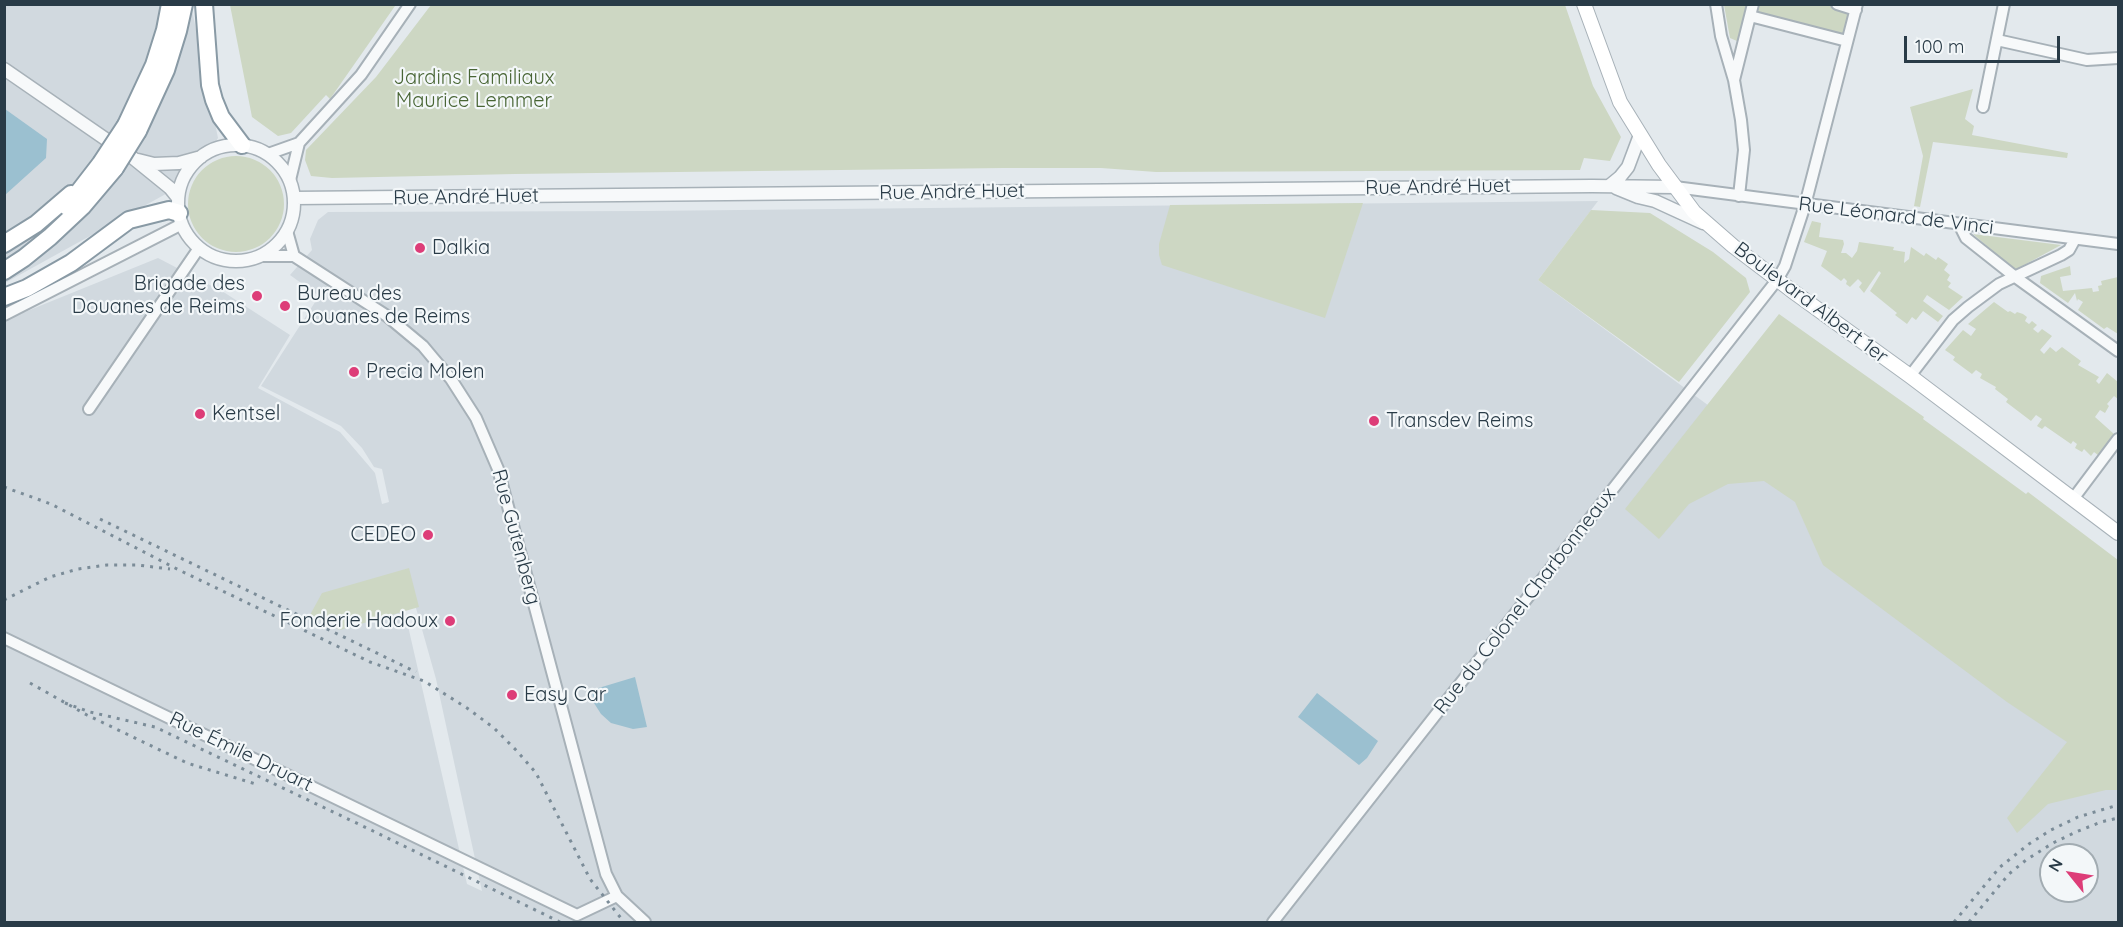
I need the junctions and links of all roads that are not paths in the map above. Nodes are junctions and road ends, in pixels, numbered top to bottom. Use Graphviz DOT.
graph roads {
  1 [pos="170,4"];
  2 [pos="183,4"];
  3 [pos="204,4"];
  4 [pos="411,4"];
  5 [pos="1584,4"];
  6 [pos="1716,4"];
  7 [pos="1754,4"];
  8 [pos="1837,4"];
  9 [pos="2004,4"];
  10 [pos="1857,7"];
  11 [pos="1750,16"];
  12 [pos="1997,40"];
  13 [pos="1847,41"];
  14 [pos="2118,58"];
  15 [pos="4,69"];
  16 [pos="1734,80"];
  17 [pos="1983,107"];
  18 [pos="132,128"];
  19 [pos="1641,135"];
  20 [pos="299,143"];
  21 [pos="242,145"];
  22 [pos="268,154"];
  23 [pos="202,156"];
  24 [pos="133,158"];
  25 [pos="108,165"];
  26 [pos="290,180"];
  27 [pos="1609,186"];
  28 [pos="1674,187"];
  29 [pos="1739,196"];
  30 [pos="294,198"];
  31 [pos="1805,205"];
  32 [pos="180,212"];
  33 [pos="1959,224"];
  34 [pos="1708,225"];
  35 [pos="287,231"];
  36 [pos="2075,239"];
  37 [pos="4,244"];
  38 [pos="2118,244"];
  39 [pos="199,248"];
  40 [pos="261,256"];
  41 [pos="294,256"];
  42 [pos="4,258"];
  43 [pos="4,271"];
  44 [pos="2014,276"];
  45 [pos="1777,280"];
  46 [pos="4,297"];
  47 [pos="4,315"];
  48 [pos="2118,351"];
  49 [pos="1910,376"];
  50 [pos="89,409"];
  51 [pos="2118,439"];
  52 [pos="2073,499"];
  53 [pos="2118,533"];
  54 [pos="4,638"];
  55 [pos="616,896"];
  56 [pos="645,922"];
  57 [pos="1273,922"];
  1 -- 18 [label="highway"];
  2 -- 18 [label="highway"];
  3 -- 21 [label="highway"];
  4 -- 20 [label="street"];
  5 -- 19 [label="main road, Boulevard Albert 1er"];
  6 -- 16 [label="street"];
  7 -- 11 [label="street"];
  8 -- 10 [label="street"];
  9 -- 12 [label="street"];
  10 -- 13 [label="street, Rue du Colonel Charbonneaux"];
  11 -- 13 [label="street"];
  11 -- 16 [label="street"];
  12 -- 14 [label="street"];
  12 -- 17 [label="street"];
  13 -- 31 [label="street, Rue du Colonel Charbonneaux"];
  15 -- 24 [label="street"];
  16 -- 29 [label="street"];
  18 -- 25 [label="highway, bridge"];
  19 -- 27 [label="street"];
  19 -- 28 [label="main road, Boulevard Albert 1er"];
  20 -- 22 [label="street"];
  20 -- 26 [label="street"];
  21 -- 22 [label="street"];
  21 -- 23 [label="street"];
  22 -- 26 [label="street"];
  23 -- 24 [label="street"];
  23 -- 32 [label="street"];
  24 -- 32 [label="street"];
  25 -- 37 [label="highway"];
  25 -- 42 [label="highway"];
  25 -- 43 [label="highway"];
  26 -- 30 [label="street"];
  27 -- 28 [label="street, Rue André Huet"];
  27 -- 30 [label="street, Rue André Huet"];
  27 -- 34 [label="street"];
  28 -- 29 [label="street, Rue Léonard de Vinci"];
  28 -- 34 [label="main road, Boulevard Albert 1er"];
  29 -- 31 [label="street, Rue Léonard de Vinci"];
  30 -- 35 [label="street"];
  31 -- 33 [label="street, Rue Léonard de Vinci"];
  31 -- 45 [label="street, Rue du Colonel Charbonneaux"];
  32 -- 39 [label="street"];
  32 -- 46 [label="highway"];
  32 -- 47 [label="street"];
  33 -- 36 [label="street, Rue Léonard de Vinci"];
  33 -- 44 [label="street"];
  34 -- 45 [label="main road, Boulevard Albert 1er"];
  35 -- 40 [label="street"];
  35 -- 41 [label="street"];
  36 -- 38 [label="street, Rue Léonard de Vinci"];
  36 -- 44 [label="street"];
  39 -- 40 [label="street"];
  39 -- 50 [label="street"];
  40 -- 41 [label="street"];
  41 -- 55 [label="street, Rue Gutenberg"];
  44 -- 48 [label="street"];
  44 -- 49 [label="street"];
  45 -- 49 [label="main road, Boulevard Albert 1er"];
  45 -- 57 [label="street, Rue du Colonel Charbonneaux"];
  49 -- 52 [label="main road, Boulevard Albert 1er"];
  51 -- 52 [label="street"];
  52 -- 53 [label="main road, Boulevard Albert 1er"];
  54 -- 55 [label="street, Rue Émile Druart"];
  55 -- 56 [label="street"];
}
